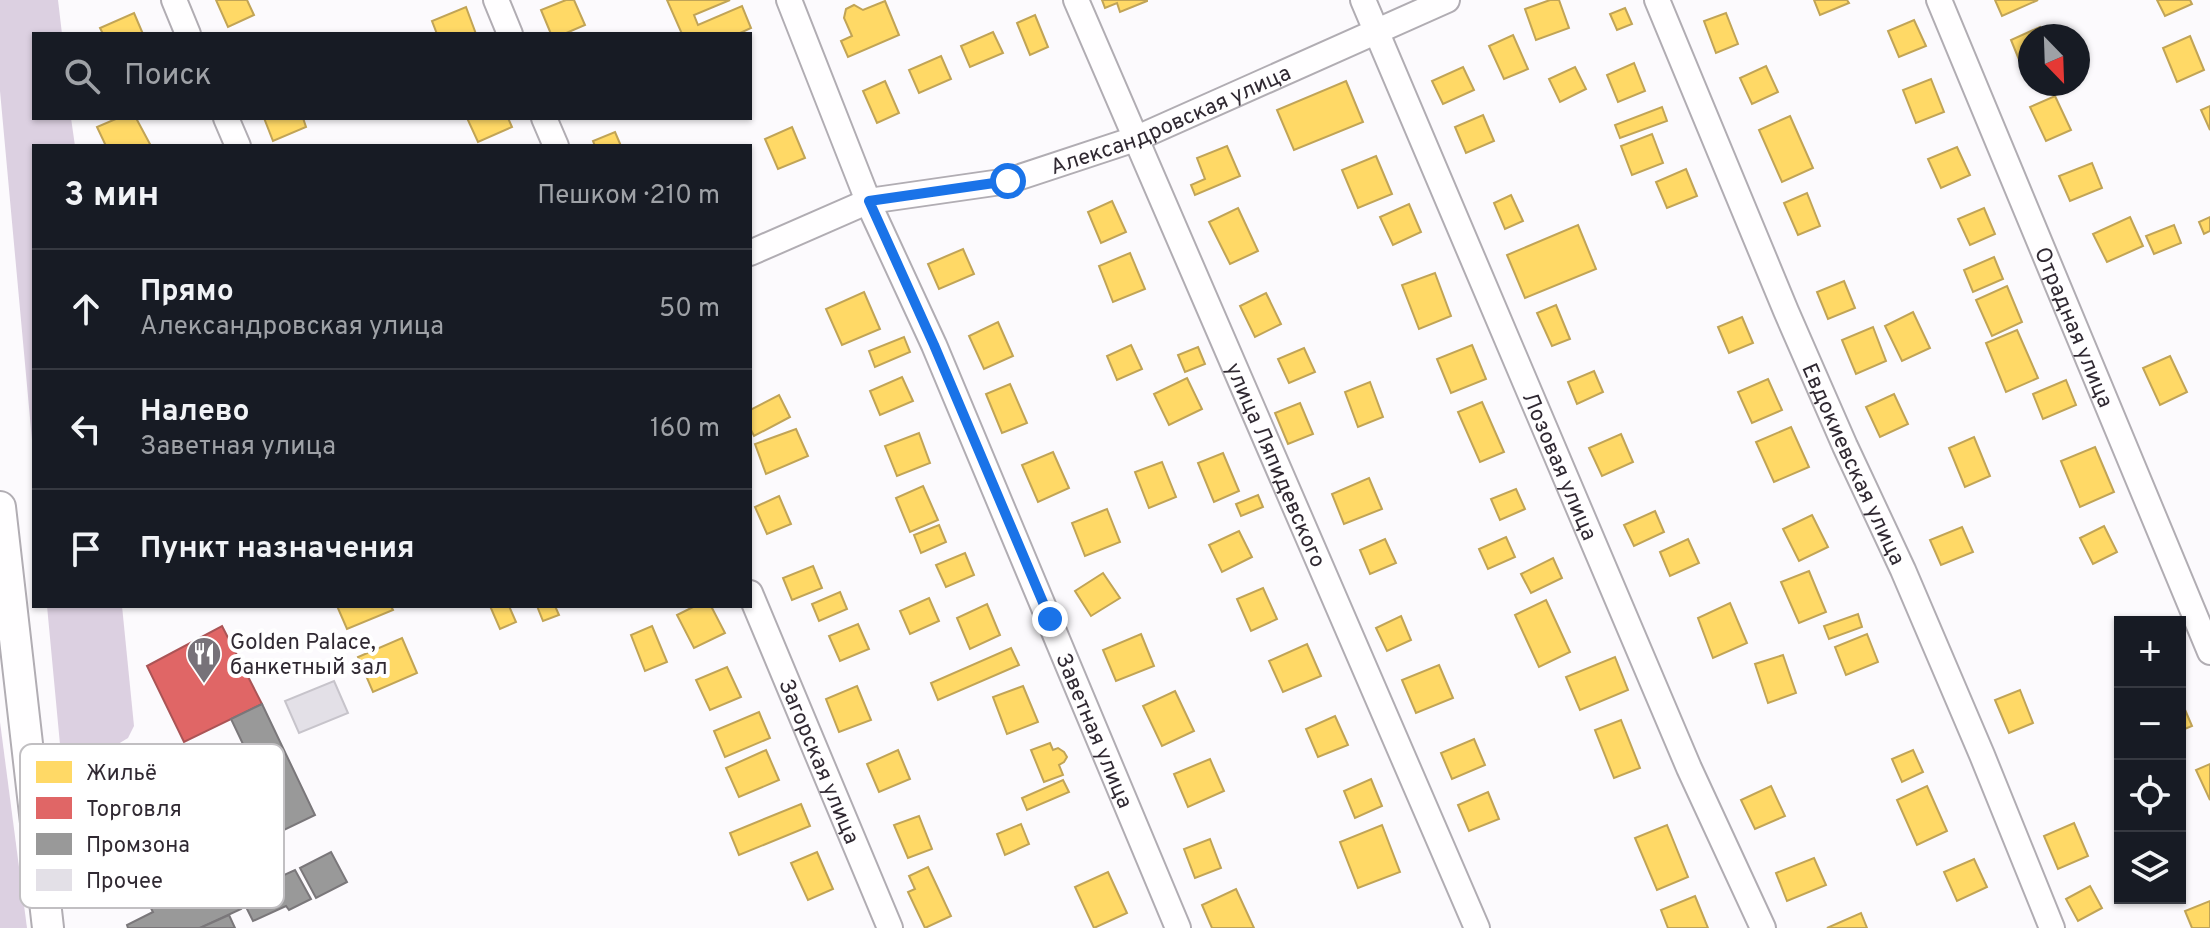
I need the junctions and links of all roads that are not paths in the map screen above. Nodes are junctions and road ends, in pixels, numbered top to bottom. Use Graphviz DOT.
graph roads {
  1 [pos="174,0"];
  2 [pos="496,0"];
  3 [pos="789,0"];
  4 [pos="1076,0"];
  5 [pos="1363,0"];
  6 [pos="1447,0"];
  7 [pos="1657,0"];
  8 [pos="1939,0"];
  9 [pos="1376,30"];
  10 [pos="187,32"];
  11 [pos="509,32"];
  12 [pos="227,120"];
  13 [pos="545,120"];
  14 [pos="1135,139"];
  15 [pos="237,144"];
  16 [pos="555,144"];
  17 [pos="869,201"];
  18 [pos="752,252"];
  19 [pos="0,507"];
  20 [pos="752,598"];
  21 [pos="2210,652"];
  22 [pos="27,744"];
  23 [pos="46,908"];
  24 [pos="48,928"];
  25 [pos="890,928"];
  26 [pos="1178,928"];
  27 [pos="1477,928"];
  28 [pos="1763,928"];
  29 [pos="2052,928"];
  1 -- 10 [label="street"];
  2 -- 11 [label="street"];
  3 -- 17 [label="street, Заветная улица"];
  4 -- 14 [label="street, улица Ляпидевского"];
  5 -- 9 [label="street, Лозовая улица"];
  6 -- 9 [label="street, Александровская улица"];
  7 -- 29 [label="street, Евдокиевская улица"];
  8 -- 21 [label="street, Отрадная улица"];
  9 -- 14 [label="street, Александровская улица"];
  9 -- 28 [label="street, Лозовая улица"];
  12 -- 15 [label="street"];
  13 -- 16 [label="street"];
  14 -- 17 [label="street, Александровская улица"];
  14 -- 27 [label="street, улица Ляпидевского"];
  17 -- 18 [label="street, Александровская улица"];
  17 -- 26 [label="street, Заветная улица"];
  19 -- 22 [label="main road"];
  20 -- 25 [label="street, Загорская улица"];
  23 -- 24 [label="main road"];
}
